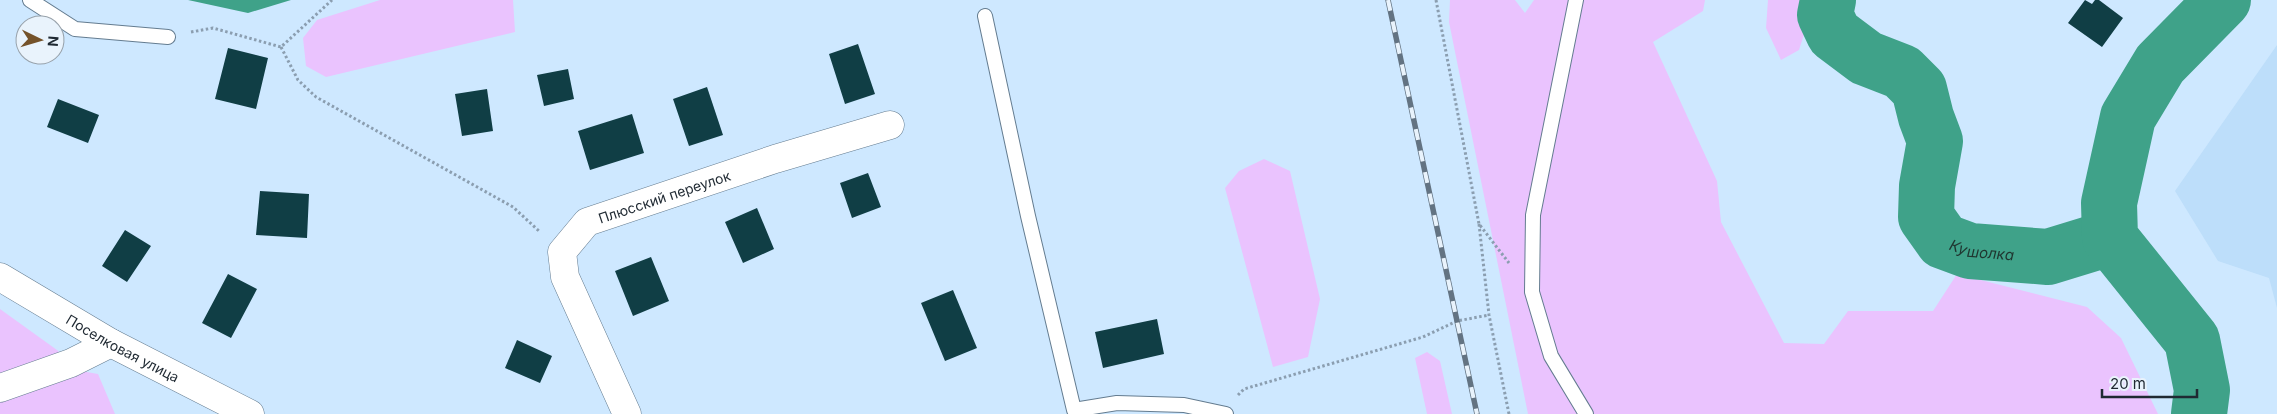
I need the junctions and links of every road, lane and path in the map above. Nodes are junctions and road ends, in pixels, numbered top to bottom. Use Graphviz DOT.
graph roads {
  1 [pos="30,0"];
  2 [pos="332,0"];
  3 [pos="1436,0"];
  4 [pos="1576,0"];
  5 [pos="985,16"];
  6 [pos="168,37"];
  7 [pos="281,47"];
  8 [pos="890,125"];
  9 [pos="1479,224"];
  10 [pos="562,252"];
  11 [pos="0,277"];
  12 [pos="1532,292"];
  13 [pos="1489,315"];
  14 [pos="111,343"];
  15 [pos="0,388"];
  16 [pos="1224,413"];
  17 [pos="250,414"];
  18 [pos="626,414"];
  19 [pos="1509,414"];
  20 [pos="1586,414"];
  1 -- 6 [label="lane"];
  2 -- 7 [label="path"];
  3 -- 9 [label="path"];
  4 -- 12 [label="lane"];
  5 -- 16 [label="lane"];
  6 -- 7 [label="path"];
  7 -- 10 [label="path"];
  8 -- 10 [label="street, Плюсский переулок"];
  9 -- 12 [label="path"];
  9 -- 13 [label="path"];
  10 -- 18 [label="street"];
  11 -- 14 [label="street, Поселковая улица"];
  12 -- 20 [label="lane"];
  13 -- 16 [label="path"];
  13 -- 19 [label="path"];
  14 -- 15 [label="street"];
  14 -- 17 [label="street, Поселковая улица"];
}
